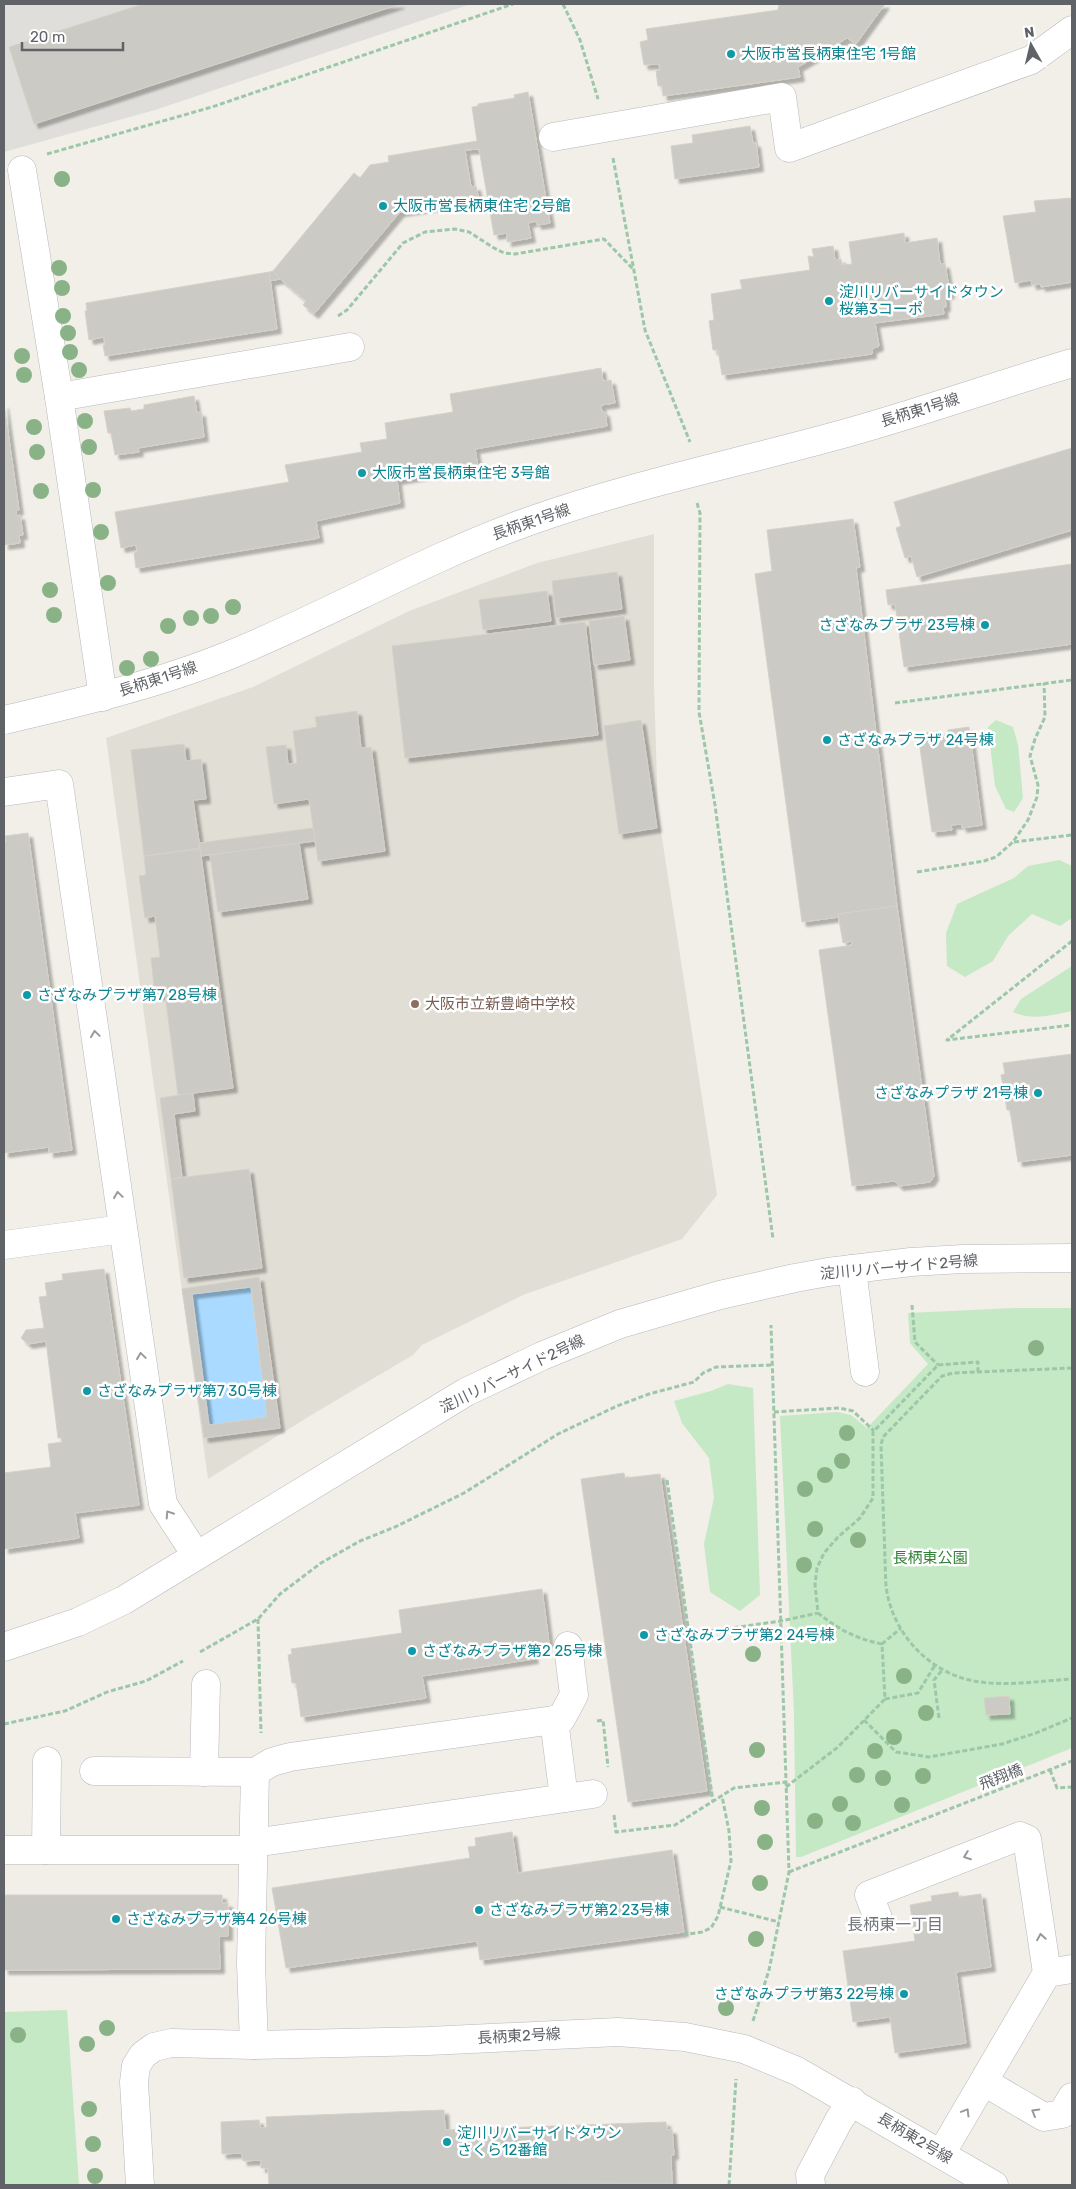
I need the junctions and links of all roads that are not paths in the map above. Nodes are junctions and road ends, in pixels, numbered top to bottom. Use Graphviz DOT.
graph roads {
  1 [pos="1072,30"];
  2 [pos="553,137"];
  3 [pos="22,170"];
  4 [pos="350,347"];
  5 [pos="1072,363"];
  6 [pos="59,397"];
  7 [pos="103,697"];
  8 [pos="4,720"];
  9 [pos="4,792"];
  10 [pos="123,1229"];
  11 [pos="4,1245"];
  12 [pos="1072,1258"];
  13 [pos="852,1269"];
  14 [pos="864,1372"];
  15 [pos="196,1555"];
  16 [pos="568,1646"];
  17 [pos="4,1647"];
  18 [pos="206,1684"];
  19 [pos="559,1716"];
  20 [pos="47,1761"];
  21 [pos="94,1771"];
  22 [pos="204,1772"];
  23 [pos="255,1772"];
  24 [pos="601,1785"];
  25 [pos="564,1798"];
  26 [pos="254,1846"];
  27 [pos="4,1850"];
  28 [pos="46,1850"];
  29 [pos="878,1918"];
  30 [pos="1060,1971"];
  31 [pos="254,2045"];
  32 [pos="984,2082"];
  33 [pos="1072,2097"];
  34 [pos="852,2101"];
  35 [pos="941,2154"];
  36 [pos="816,2182"];
  37 [pos="140,2185"];
  38 [pos="994,2185"];
  1 -- 2 [label="street"];
  3 -- 6 [label="street"];
  4 -- 6 [label="street"];
  5 -- 7 [label="street, 長柄東1号線"];
  6 -- 7 [label="street"];
  7 -- 8 [label="street, 長柄東1号線"];
  10 -- 9 [label="street, one-way"];
  10 -- 11 [label="street"];
  15 -- 10 [label="street, one-way"];
  12 -- 13 [label="street, 淀川リバーサイド2号線"];
  13 -- 14 [label="street"];
  13 -- 15 [label="street, 淀川リバーサイド2号線"];
  15 -- 17 [label="street, 淀川リバーサイド2号線"];
  16 -- 19 [label="street"];
  18 -- 22 [label="street"];
  19 -- 23 [label="street"];
  19 -- 25 [label="street"];
  20 -- 28 [label="street"];
  21 -- 22 [label="street"];
  22 -- 23 [label="street"];
  23 -- 26 [label="street"];
  24 -- 25 [label="street"];
  25 -- 26 [label="street"];
  26 -- 28 [label="street"];
  26 -- 31 [label="street"];
  27 -- 28 [label="street"];
  30 -- 29 [label="street, one-way"];
  30 -- 32 [label="street"];
  31 -- 34 [label="street, 長柄東2号線"];
  31 -- 37 [label="street, 長柄東2号線"];
  33 -- 32 [label="street, one-way"];
  35 -- 32 [label="street, one-way"];
  34 -- 35 [label="street, 長柄東2号線"];
  34 -- 36 [label="street"];
  35 -- 38 [label="street, 長柄東2号線"];
}
